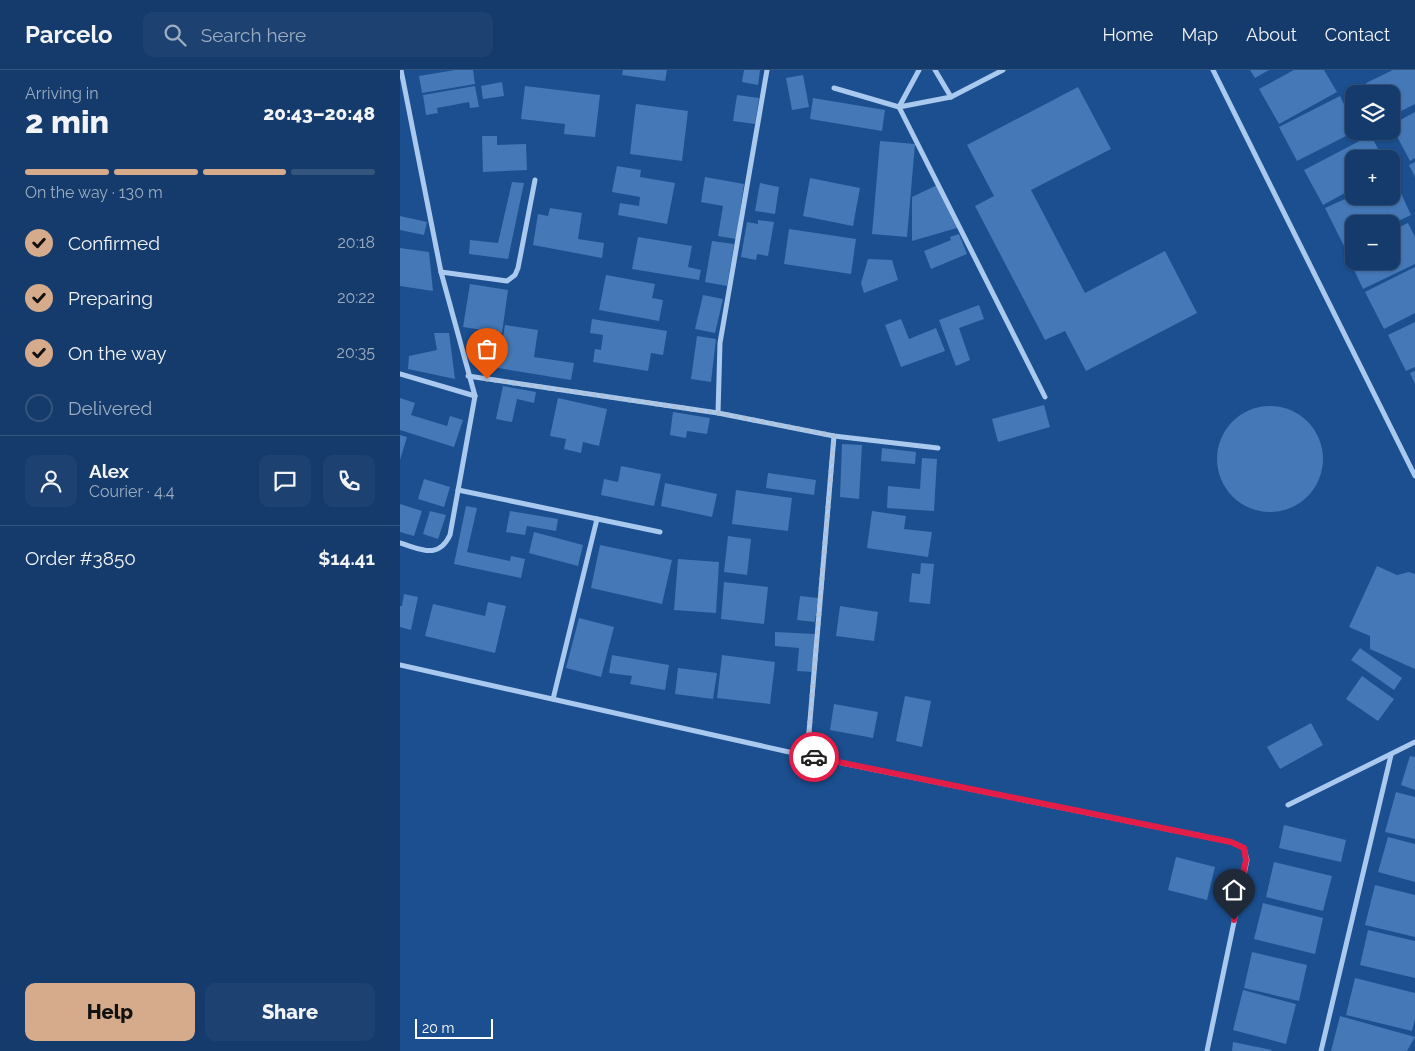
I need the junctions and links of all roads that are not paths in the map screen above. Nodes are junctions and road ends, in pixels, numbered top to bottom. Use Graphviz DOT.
graph roads {
  1 [pos="401,70"];
  2 [pos="767,70"];
  3 [pos="919,70"];
  4 [pos="934,70"];
  5 [pos="1003,70"];
  6 [pos="1213,70"];
  7 [pos="834,88"];
  8 [pos="950,97"];
  9 [pos="899,107"];
  10 [pos="535,180"];
  11 [pos="441,272"];
  12 [pos="400,374"];
  13 [pos="468,376"];
  14 [pos="474,396"];
  15 [pos="1045,397"];
  16 [pos="718,413"];
  17 [pos="834,436"];
  18 [pos="938,448"];
  19 [pos="1415,476"];
  20 [pos="458,490"];
  21 [pos="597,519"];
  22 [pos="660,532"];
  23 [pos="400,543"];
  24 [pos="400,665"];
  25 [pos="553,699"];
  26 [pos="1415,742"];
  27 [pos="1390,755"];
  28 [pos="807,756"];
  29 [pos="1288,805"];
  30 [pos="1207,1051"];
  31 [pos="1321,1051"];
  1 -- 11 [label="street"];
  2 -- 16 [label="street"];
  3 -- 9 [label="street"];
  4 -- 8 [label="street"];
  5 -- 8 [label="street"];
  6 -- 19 [label="street"];
  7 -- 9 [label="street"];
  8 -- 9 [label="street"];
  9 -- 15 [label="street"];
  10 -- 11 [label="street"];
  11 -- 13 [label="street"];
  12 -- 14 [label="street"];
  13 -- 14 [label="street"];
  13 -- 16 [label="street"];
  14 -- 20 [label="street"];
  16 -- 17 [label="street"];
  17 -- 18 [label="street"];
  17 -- 28 [label="street"];
  20 -- 21 [label="street"];
  20 -- 23 [label="street"];
  21 -- 22 [label="street"];
  21 -- 25 [label="street"];
  24 -- 25 [label="street"];
  25 -- 28 [label="street"];
  26 -- 27 [label="street"];
  27 -- 29 [label="street"];
  27 -- 31 [label="street"];
  28 -- 30 [label="street"];
}
